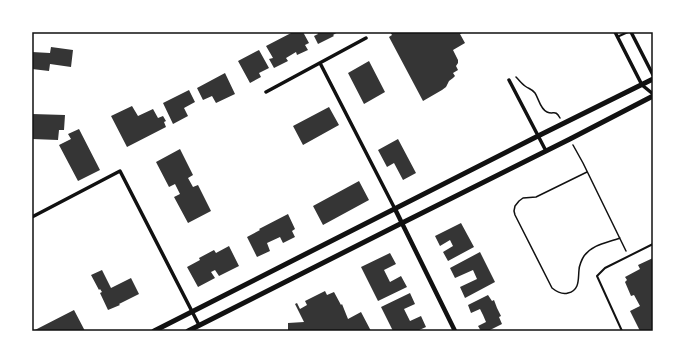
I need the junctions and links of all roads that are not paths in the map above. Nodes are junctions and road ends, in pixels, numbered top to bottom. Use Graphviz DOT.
graph roads {
  1 [pos="615,32"];
  2 [pos="628,32"];
  3 [pos="631,32"];
  4 [pos="617,37"];
  5 [pos="366,38"];
  6 [pos="320,63"];
  7 [pos="653,75"];
  8 [pos="653,79"];
  9 [pos="509,80"];
  10 [pos="642,85"];
  11 [pos="266,92"];
  12 [pos="653,95"];
  13 [pos="538,136"];
  14 [pos="546,151"];
  15 [pos="395,208"];
  16 [pos="32,217"];
  17 [pos="402,222"];
  18 [pos="653,244"];
  19 [pos="192,312"];
  20 [pos="199,325"];
  21 [pos="154,331"];
  22 [pos="188,331"];
  23 [pos="455,331"];
  24 [pos="622,331"];
  1 -- 4 [label="street"];
  2 -- 4 [label="lane"];
  3 -- 7 [label="street"];
  4 -- 10 [label="street"];
  5 -- 6 [label="street"];
  6 -- 11 [label="street"];
  6 -- 15 [label="street"];
  8 -- 10 [label="main road"];
  9 -- 13 [label="street"];
  10 -- 12 [label="street"];
  10 -- 13 [label="main road"];
  12 -- 14 [label="main road"];
  13 -- 14 [label="street"];
  13 -- 15 [label="main road"];
  14 -- 17 [label="main road"];
  15 -- 17 [label="street"];
  15 -- 19 [label="main road"];
  16 -- 19 [label="street"];
  17 -- 20 [label="main road"];
  17 -- 23 [label="street"];
  18 -- 24 [label="lane"];
  19 -- 20 [label="street"];
  19 -- 21 [label="main road"];
  20 -- 22 [label="main road"];
}
